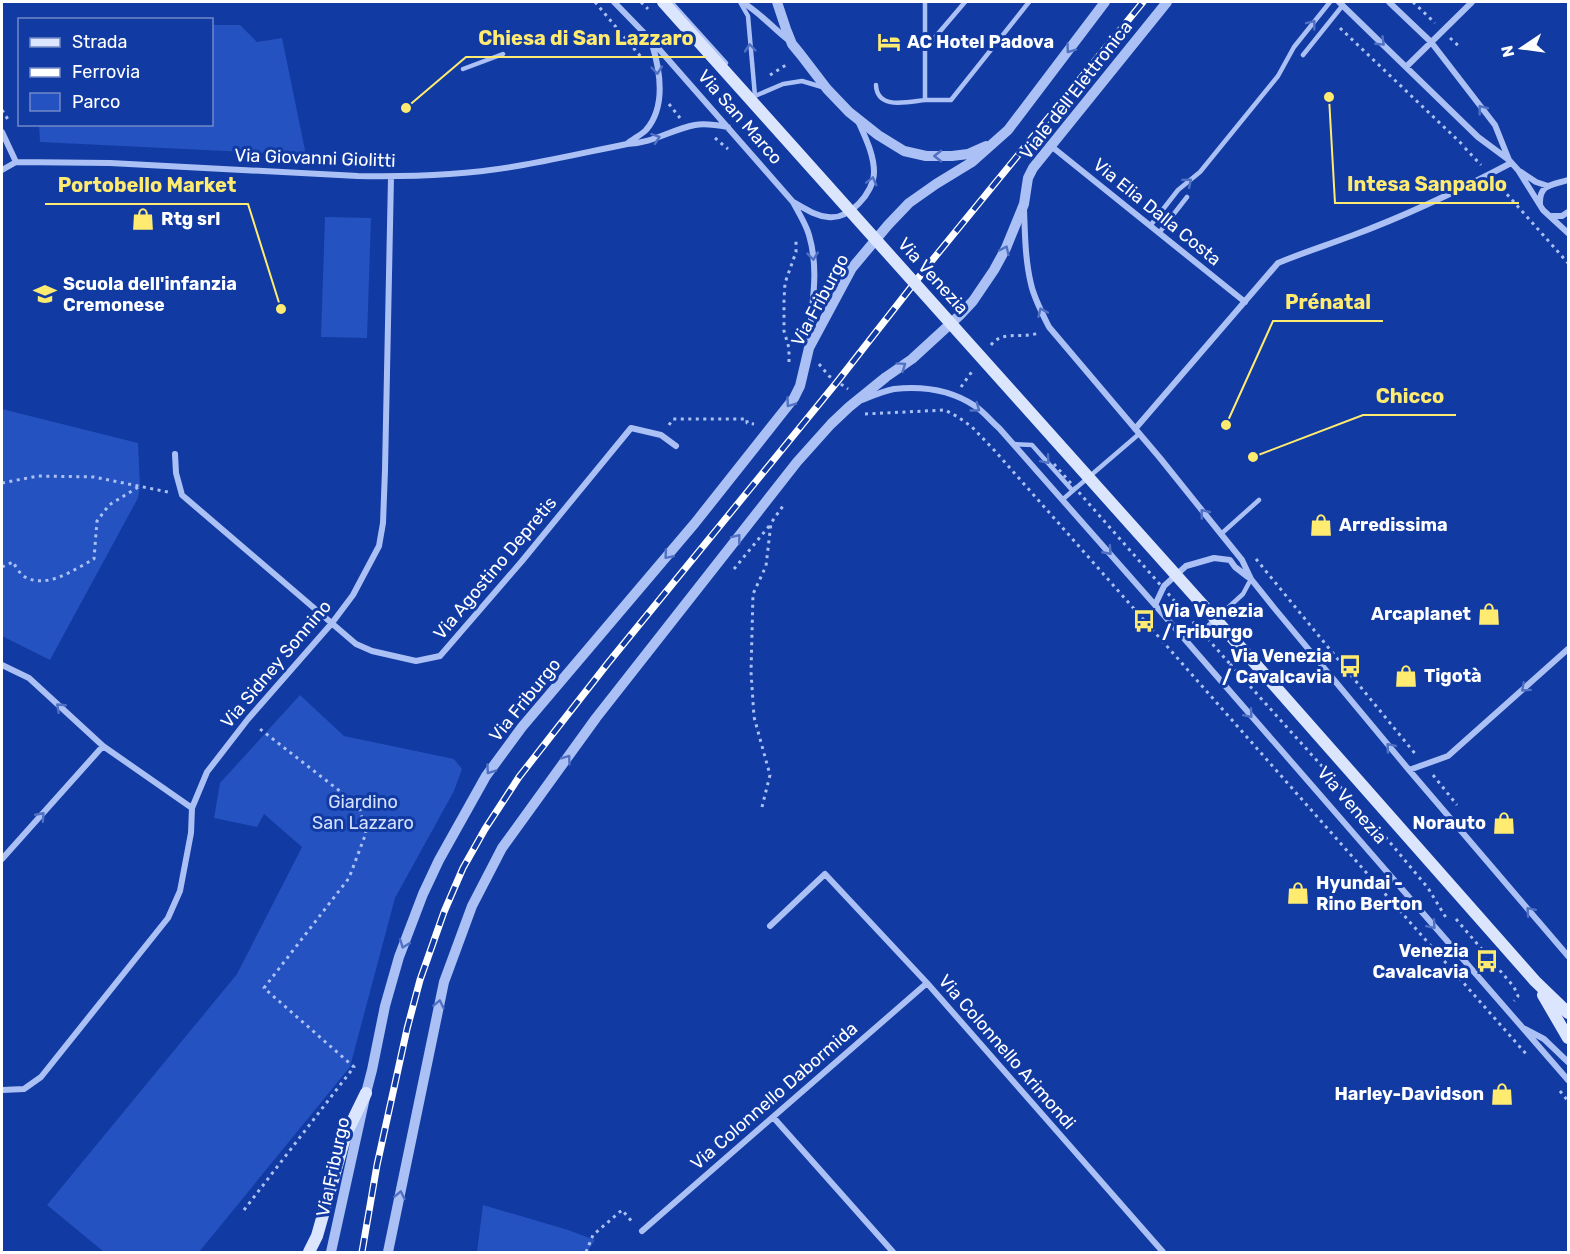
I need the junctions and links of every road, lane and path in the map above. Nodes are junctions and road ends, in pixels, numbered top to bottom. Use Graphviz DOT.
graph roads {
  1 [pos="595,2"];
  2 [pos="614,2"];
  3 [pos="663,2"];
  4 [pos="671,2"];
  5 [pos="741,2"];
  6 [pos="777,2"];
  7 [pos="782,2"];
  8 [pos="925,2"];
  9 [pos="965,2"];
  10 [pos="1029,2"];
  11 [pos="1105,2"];
  12 [pos="1167,2"];
  13 [pos="1330,2"];
  14 [pos="1389,2"];
  15 [pos="1413,2"];
  16 [pos="1472,2"];
  17 [pos="1341,3"];
  18 [pos="1419,8"];
  19 [pos="781,14"];
  20 [pos="1332,20"];
  21 [pos="651,40"];
  22 [pos="1431,42"];
  23 [pos="792,44"];
  24 [pos="926,49"];
  25 [pos="503,54"];
  26 [pos="1303,55"];
  27 [pos="644,60"];
  28 [pos="786,65"];
  29 [pos="1406,67"];
  30 [pos="463,69"];
  31 [pos="768,77"];
  32 [pos="876,85"];
  33 [pos="828,89"];
  34 [pos="755,96"];
  35 [pos="925,100"];
  36 [pos="667,101"];
  37 [pos="2,110"];
  38 [pos="857,119"];
  39 [pos="681,120"];
  40 [pos="14,127"];
  41 [pos="728,127"];
  42 [pos="2,132"];
  43 [pos="710,136"];
  44 [pos="995,143"];
  45 [pos="627,144"];
  46 [pos="1469,144"];
  47 [pos="1050,145"];
  48 [pos="1465,147"];
  49 [pos="729,151"];
  50 [pos="1469,152"];
  51 [pos="16,162"];
  52 [pos="1510,162"];
  53 [pos="2,170"];
  54 [pos="1518,170"];
  55 [pos="391,177"];
  56 [pos="1569,180"];
  57 [pos="1559,183"];
  58 [pos="1548,186"];
  59 [pos="1569,188"];
  60 [pos="1503,190"];
  61 [pos="843,195"];
  62 [pos="1187,197"];
  63 [pos="793,202"];
  64 [pos="1024,204"];
  65 [pos="1540,205"];
  66 [pos="1569,212"];
  67 [pos="1551,216"];
  68 [pos="1150,226"];
  69 [pos="1159,232"];
  70 [pos="1569,233"];
  71 [pos="796,237"];
  72 [pos="1569,262"];
  73 [pos="1245,302"];
  74 [pos="1033,335"];
  75 [pos="809,348"];
  76 [pos="988,349"];
  77 [pos="815,359"];
  78 [pos="977,364"];
  79 [pos="790,370"];
  80 [pos="966,380"];
  81 [pos="849,390"];
  82 [pos="855,402"];
  83 [pos="862,414"];
  84 [pos="757,425"];
  85 [pos="1137,431"];
  86 [pos="661,435"];
  87 [pos="1013,444"];
  88 [pos="676,446"];
  89 [pos="175,454"];
  90 [pos="2,483"];
  91 [pos="140,486"];
  92 [pos="1072,490"];
  93 [pos="791,494"];
  94 [pos="182,495"];
  95 [pos="1062,500"];
  96 [pos="1258,500"];
  97 [pos="771,524"];
  98 [pos="1221,534"];
  99 [pos="1252,554"];
  100 [pos="2,567"];
  101 [pos="734,569"];
  102 [pos="1251,579"];
  103 [pos="1155,605"];
  104 [pos="332,623"];
  105 [pos="1185,640"];
  106 [pos="1569,649"];
  107 [pos="1230,664"];
  108 [pos="2,665"];
  109 [pos="260,729"];
  110 [pos="103,746"];
  111 [pos="1409,747"];
  112 [pos="1409,770"];
  113 [pos="762,807"];
  114 [pos="192,808"];
  115 [pos="2,859"];
  116 [pos="1456,919"];
  117 [pos="770,926"];
  118 [pos="1452,927"];
  119 [pos="1569,956"];
  120 [pos="1535,981"];
  121 [pos="927,983"];
  122 [pos="1515,1000"];
  123 [pos="1569,1013"];
  124 [pos="1522,1028"];
  125 [pos="1569,1038"];
  126 [pos="1532,1060"];
  127 [pos="1569,1062"];
  128 [pos="1569,1080"];
  129 [pos="1554,1084"];
  130 [pos="2,1090"];
  131 [pos="366,1093"];
  132 [pos="1569,1101"];
  133 [pos="773,1117"];
  134 [pos="244,1210"];
  135 [pos="642,1231"];
  136 [pos="309,1252"];
  137 [pos="331,1252"];
  138 [pos="388,1252"];
  139 [pos="586,1252"];
  140 [pos="893,1252"];
  141 [pos="1163,1252"];
  1 -- 27 [label="path"];
  2 -- 21 [label="street, Via San Marco"];
  3 -- 120 [label="main road, Via Venezia, bridge"];
  4 -- 34 [label="lane"];
  5 -- 23 [label="street, Via San Marco"];
  34 -- 5 [label="lane, one-way"];
  6 -- 19 [label="street"];
  7 -- 19 [label="street"];
  8 -- 24 [label="lane"];
  9 -- 24 [label="lane"];
  10 -- 35 [label="lane"];
  11 -- 44 [label="street, Via Friburgo, one-way"];
  12 -- 47 [label="street, Viale dell'Elettronica"];
  68 -- 13 [label="lane, one-way"];
  14 -- 22 [label="street"];
  15 -- 18 [label="path"];
  16 -- 22 [label="street"];
  17 -- 20 [label="lane"];
  17 -- 29 [label="street, one-way"];
  19 -- 23 [label="street"];
  20 -- 26 [label="lane"];
  20 -- 48 [label="path"];
  21 -- 41 [label="street, Via San Marco"];
  21 -- 45 [label="street, Via Giovanni Giolitti, one-way"];
  22 -- 29 [label="street"];
  52 -- 22 [label="street, one-way"];
  23 -- 33 [label="street, Via San Marco"];
  24 -- 35 [label="lane"];
  25 -- 30 [label="lane"];
  28 -- 31 [label="path"];
  29 -- 52 [label="street"];
  32 -- 35 [label="lane"];
  33 -- 34 [label="lane"];
  33 -- 38 [label="street, Via San Marco"];
  34 -- 61 [label="lane"];
  36 -- 39 [label="path"];
  37 -- 40 [label="path"];
  44 -- 38 [label="street, Via San Marco, one-way"];
  63 -- 38 [label="street, Via San Marco, one-way"];
  45 -- 41 [label="street, Via Giovanni Giolitti, one-way"];
  41 -- 63 [label="street, Via San Marco"];
  42 -- 51 [label="street"];
  43 -- 49 [label="path"];
  44 -- 75 [label="street, Via Friburgo"];
  45 -- 55 [label="street, Via Giovanni Giolitti"];
  46 -- 48 [label="path"];
  47 -- 64 [label="street, Viale dell'Elettronica"];
  47 -- 68 [label="street, Via Elia Dalla Costa"];
  48 -- 50 [label="path"];
  51 -- 53 [label="street"];
  51 -- 55 [label="street, Via Giovanni Giolitti"];
  52 -- 54 [label="street"];
  52 -- 73 [label="street"];
  54 -- 58 [label="street"];
  54 -- 65 [label="street"];
  55 -- 104 [label="street, Via Sidney Sonnino"];
  56 -- 57 [label="street"];
  57 -- 58 [label="street"];
  57 -- 59 [label="street"];
  58 -- 65 [label="street"];
  60 -- 72 [label="path"];
  62 -- 69 [label="lane"];
  63 -- 75 [label="street, Via San Marco, one-way"];
  82 -- 64 [label="street, Viale dell'Elettronica, one-way"];
  85 -- 64 [label="street, one-way"];
  65 -- 67 [label="street"];
  66 -- 67 [label="street"];
  67 -- 70 [label="street"];
  68 -- 69 [label="street, Via Elia Dalla Costa"];
  69 -- 73 [label="street, Via Elia Dalla Costa"];
  71 -- 79 [label="path"];
  73 -- 85 [label="street"];
  74 -- 76 [label="path"];
  75 -- 131 [label="street, Via Friburgo, one-way"];
  77 -- 81 [label="path"];
  78 -- 80 [label="path"];
  82 -- 87 [label="street, Via Venezia, one-way"];
  138 -- 82 [label="street, one-way"];
  83 -- 126 [label="path"];
  84 -- 86 [label="path"];
  85 -- 92 [label="lane"];
  98 -- 85 [label="street, one-way"];
  86 -- 88 [label="street, Via Agostino Depretis"];
  86 -- 104 [label="street, Via Agostino Depretis"];
  87 -- 92 [label="lane, one-way"];
  87 -- 95 [label="street, Via Venezia"];
  89 -- 94 [label="street"];
  90 -- 91 [label="path"];
  91 -- 94 [label="path"];
  91 -- 100 [label="path"];
  92 -- 95 [label="lane"];
  93 -- 97 [label="path"];
  94 -- 104 [label="street, Via Agostino Depretis"];
  95 -- 103 [label="street, Via Venezia, one-way"];
  96 -- 98 [label="lane"];
  97 -- 101 [label="path"];
  97 -- 113 [label="path"];
  98 -- 102 [label="street"];
  99 -- 111 [label="path"];
  102 -- 103 [label="street"];
  102 -- 105 [label="lane"];
  112 -- 102 [label="street, one-way"];
  103 -- 105 [label="street, Via Venezia"];
  104 -- 114 [label="street, Via Sidney Sonnino"];
  105 -- 124 [label="street, Via Venezia, one-way"];
  106 -- 112 [label="street, one-way"];
  107 -- 118 [label="path"];
  110 -- 108 [label="street, one-way"];
  109 -- 134 [label="path"];
  110 -- 114 [label="street"];
  115 -- 110 [label="street, one-way"];
  119 -- 112 [label="street, one-way"];
  114 -- 130 [label="street, Via Sidney Sonnino"];
  116 -- 122 [label="path"];
  117 -- 121 [label="street, Via Colonnello Arimondi"];
  120 -- 123 [label="main road, Via Venezia"];
  120 -- 125 [label="main road, Via Venezia"];
  121 -- 133 [label="street, Via Colonnello Dabormida"];
  121 -- 141 [label="street, Via Colonnello Arimondi"];
  124 -- 127 [label="street, Via Venezia"];
  124 -- 128 [label="street, Via Venezia"];
  129 -- 132 [label="path"];
  131 -- 136 [label="main road"];
  131 -- 137 [label="street, Via Friburgo"];
  133 -- 135 [label="street, Via Colonnello Dabormida"];
  133 -- 140 [label="street"];
  135 -- 139 [label="path"];
}
